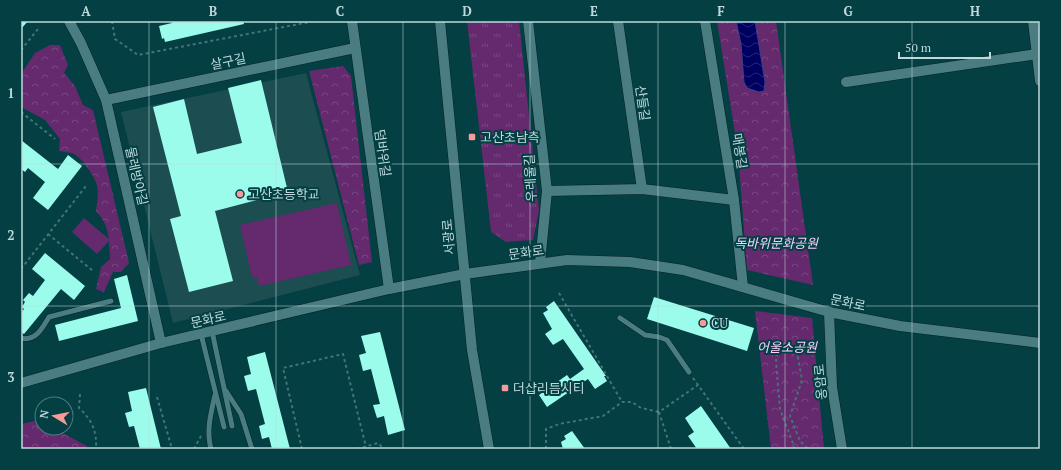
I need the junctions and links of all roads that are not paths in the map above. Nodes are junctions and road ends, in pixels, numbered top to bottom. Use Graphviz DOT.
graph roads {
  1 [pos="69,21"];
  2 [pos="352,21"];
  3 [pos="440,21"];
  4 [pos="528,21"];
  5 [pos="618,21"];
  6 [pos="706,21"];
  7 [pos="1033,21"];
  8 [pos="355,48"];
  9 [pos="1037,54"];
  10 [pos="1040,81"];
  11 [pos="846,82"];
  12 [pos="106,100"];
  13 [pos="642,189"];
  14 [pos="547,191"];
  15 [pos="734,200"];
  16 [pos="540,263"];
  17 [pos="465,274"];
  18 [pos="743,287"];
  19 [pos="389,289"];
  20 [pos="111,301"];
  21 [pos="829,312"];
  22 [pos="620,318"];
  23 [pos="212,331"];
  24 [pos="201,334"];
  25 [pos="21,338"];
  26 [pos="161,343"];
  27 [pos="1040,343"];
  28 [pos="689,372"];
  29 [pos="21,383"];
  30 [pos="224,389"];
  31 [pos="216,394"];
  32 [pos="232,426"];
  33 [pos="224,427"];
  34 [pos="211,449"];
  35 [pos="252,449"];
  36 [pos="489,449"];
  37 [pos="842,449"];
  1 -- 12 [label="street, 물레방아길"];
  2 -- 8 [label="street, 덤바위길"];
  3 -- 17 [label="street, 서광로"];
  4 -- 14 [label="street, 우레울길"];
  5 -- 13 [label="street, 산들길"];
  6 -- 15 [label="street, 매봉길"];
  7 -- 9 [label="street"];
  8 -- 12 [label="street, 살구길"];
  8 -- 19 [label="street, 덤바위길"];
  9 -- 10 [label="street"];
  9 -- 11 [label="street"];
  12 -- 26 [label="street, 물레방아길"];
  13 -- 14 [label="street"];
  13 -- 15 [label="street"];
  14 -- 16 [label="street, 우레울길"];
  15 -- 18 [label="street, 매봉길"];
  16 -- 17 [label="street, 문화로"];
  16 -- 18 [label="street, 문화로"];
  17 -- 19 [label="street, 문화로"];
  17 -- 36 [label="street, 서광로"];
  18 -- 21 [label="street, 문화로"];
  19 -- 23 [label="street, 문화로"];
  20 -- 25 [label="lane"];
  21 -- 27 [label="street, 문화로"];
  21 -- 37 [label="street, 옹암로"];
  22 -- 28 [label="lane"];
  23 -- 24 [label="street, 문화로"];
  23 -- 30 [label="lane"];
  24 -- 26 [label="street, 문화로"];
  24 -- 31 [label="lane"];
  26 -- 29 [label="street, 문화로"];
  30 -- 32 [label="lane"];
  30 -- 35 [label="lane"];
  31 -- 33 [label="lane"];
  31 -- 34 [label="lane"];
}
